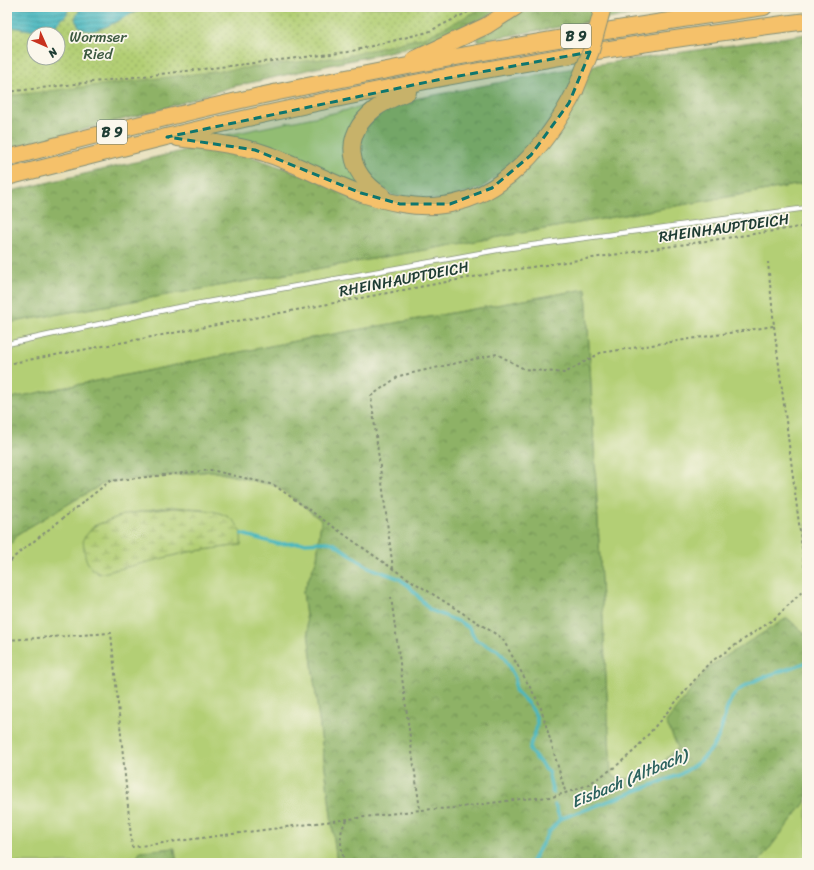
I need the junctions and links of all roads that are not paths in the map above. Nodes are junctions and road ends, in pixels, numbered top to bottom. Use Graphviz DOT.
graph roads {
  1 [pos="516,7"];
  2 [pos="603,7"];
  3 [pos="764,7"];
  4 [pos="807,20"];
  5 [pos="388,70"];
  6 [pos="436,80"];
  7 [pos="167,137"];
  8 [pos="7,158"];
  9 [pos="7,177"];
  10 [pos="390,201"];
  11 [pos="807,208"];
  12 [pos="7,344"];
  1 -- 5 [label="highway"];
  2 -- 10 [label="highway, bridge"];
  3 -- 5 [label="highway, B 9"];
  4 -- 6 [label="highway, B 9"];
  5 -- 8 [label="highway, B 9"];
  6 -- 7 [label="highway, B 9"];
  6 -- 10 [label="highway"];
  7 -- 9 [label="highway, B 9"];
  7 -- 10 [label="highway"];
  11 -- 12 [label="lane"];
}
